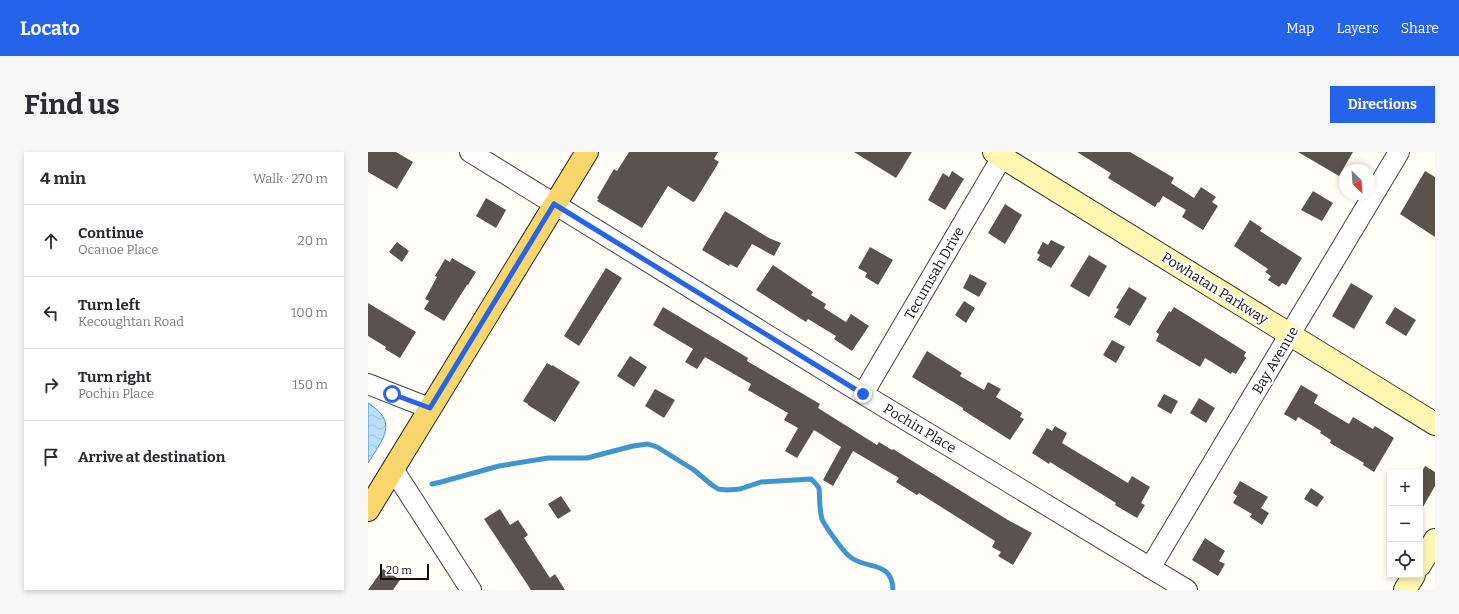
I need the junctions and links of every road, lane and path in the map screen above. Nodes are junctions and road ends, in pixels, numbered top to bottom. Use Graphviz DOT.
graph roads {
  1 [pos="470,152"];
  2 [pos="587,152"];
  3 [pos="1399,152"];
  4 [pos="1001,154"];
  5 [pos="554,204"];
  6 [pos="1290,334"];
  7 [pos="368,384"];
  8 [pos="863,394"];
  9 [pos="430,408"];
  10 [pos="1435,424"];
  11 [pos="393,469"];
  12 [pos="368,510"];
  13 [pos="1435,540"];
  14 [pos="1423,560"];
  15 [pos="1150,568"];
  16 [pos="1412,578"];
  17 [pos="470,590"];
  18 [pos="1187,590"];
  19 [pos="1405,590"];
  1 -- 5 [label="street, Pochin Place"];
  2 -- 5 [label="main road"];
  3 -- 6 [label="street, Bay Avenue"];
  4 -- 6 [label="main road, Powhatan Parkway"];
  4 -- 8 [label="street, Tecumsah Drive"];
  5 -- 8 [label="street, Pochin Place"];
  5 -- 9 [label="main road"];
  6 -- 10 [label="main road, Powhatan Parkway"];
  6 -- 15 [label="street, Bay Avenue"];
  7 -- 9 [label="street"];
  8 -- 15 [label="street, Pochin Place"];
  9 -- 11 [label="main road"];
  11 -- 12 [label="main road"];
  11 -- 17 [label="street"];
  13 -- 14 [label="main road"];
  15 -- 18 [label="street, Pochin Place"];
  16 -- 19 [label="main road"];
}
